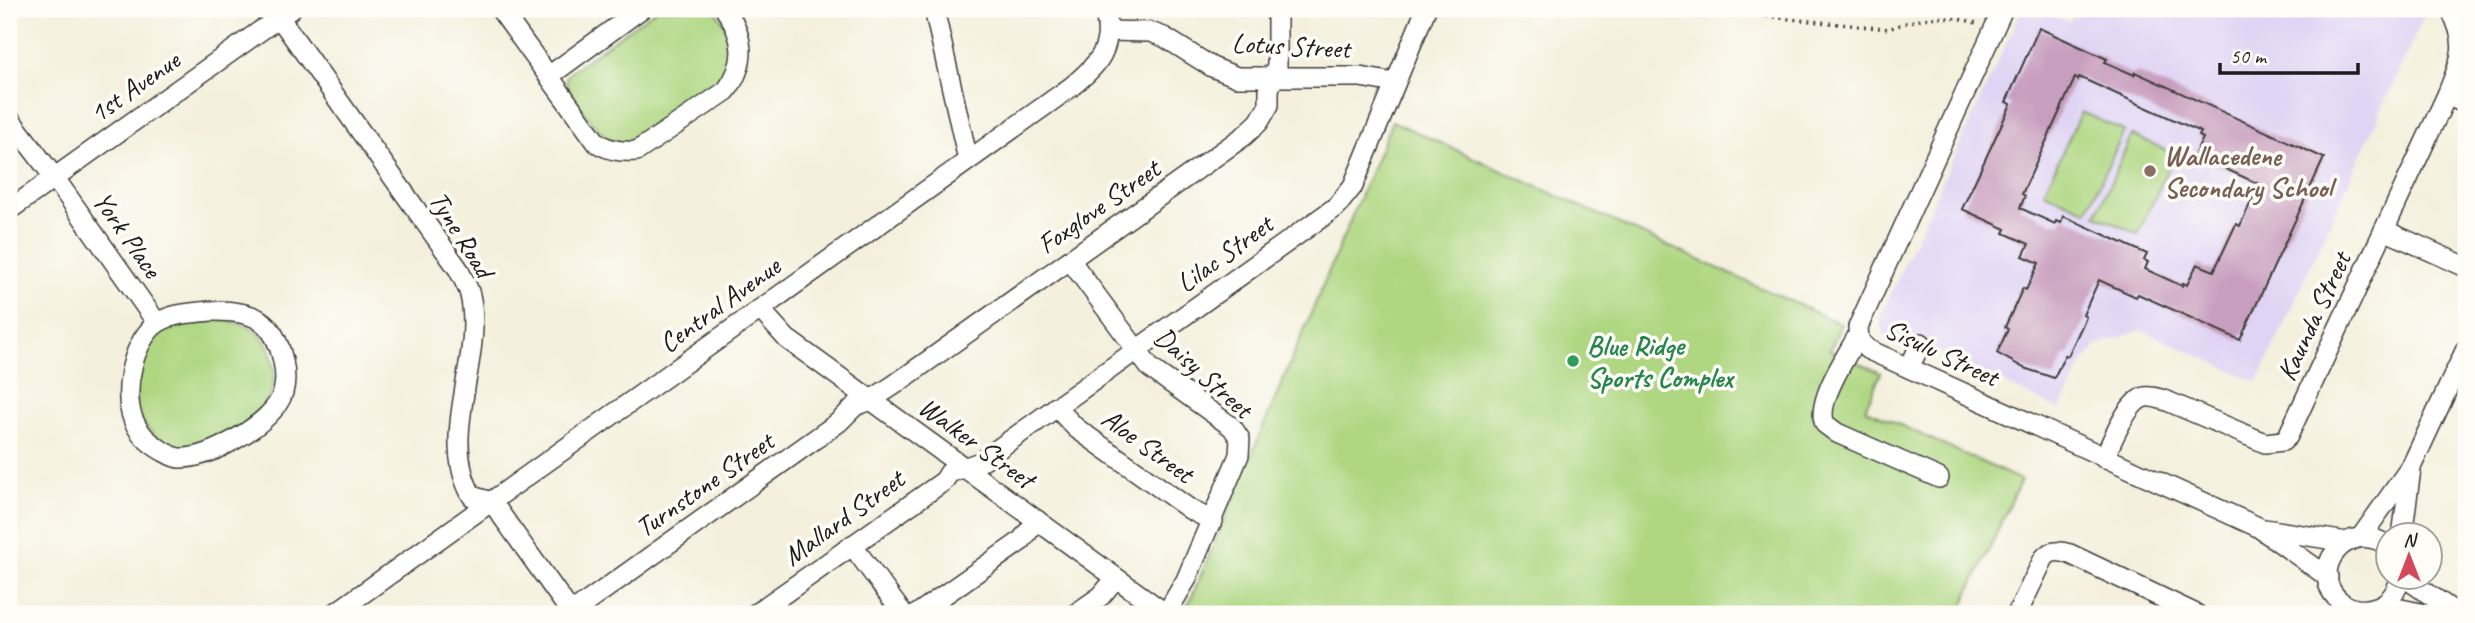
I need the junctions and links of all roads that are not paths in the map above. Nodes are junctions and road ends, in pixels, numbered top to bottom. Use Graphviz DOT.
graph roads {
  1 [pos="500,9"];
  2 [pos="642,9"];
  3 [pos="725,9"];
  4 [pos="934,9"];
  5 [pos="1277,9"];
  6 [pos="1426,9"];
  7 [pos="2003,9"];
  8 [pos="2449,9"];
  9 [pos="285,13"];
  10 [pos="1107,20"];
  11 [pos="549,76"];
  12 [pos="1274,77"];
  13 [pos="1395,83"];
  14 [pos="2447,95"];
  15 [pos="2466,104"];
  16 [pos="9,118"];
  17 [pos="968,160"];
  18 [pos="54,177"];
  19 [pos="9,210"];
  20 [pos="2384,230"];
  21 [pos="1070,260"];
  22 [pos="2466,267"];
  23 [pos="760,309"];
  24 [pos="157,323"];
  25 [pos="1858,335"];
  26 [pos="1921,343"];
  27 [pos="2466,349"];
  28 [pos="1135,351"];
  29 [pos="1909,368"];
  30 [pos="871,400"];
  31 [pos="1056,407"];
  32 [pos="2104,457"];
  33 [pos="2412,465"];
  34 [pos="964,468"];
  35 [pos="1939,478"];
  36 [pos="492,502"];
  37 [pos="1037,520"];
  38 [pos="1213,520"];
  39 [pos="2404,522"];
  40 [pos="2258,527"];
  41 [pos="2374,539"];
  42 [pos="2354,540"];
  43 [pos="852,545"];
  44 [pos="2328,577"];
  45 [pos="1116,578"];
  46 [pos="2395,592"];
  47 [pos="2426,592"];
  48 [pos="2334,605"];
  49 [pos="2372,609"];
  50 [pos="334,614"];
  51 [pos="571,614"];
  52 [pos="755,614"];
  53 [pos="903,614"];
  54 [pos="918,614"];
  55 [pos="1075,614"];
  56 [pos="1166,614"];
  57 [pos="2017,614"];
  58 [pos="2196,614"];
  59 [pos="2425,614"];
  60 [pos="2458,614"];
  1 -- 11 [label="street"];
  2 -- 11 [label="street"];
  3 -- 11 [label="street"];
  4 -- 17 [label="street"];
  5 -- 12 [label="street, Foxglove Street"];
  6 -- 13 [label="street, Lilac Street"];
  7 -- 25 [label="street, Sisulu Street"];
  8 -- 14 [label="street, Kaunda Street"];
  9 -- 18 [label="street, 1st Avenue"];
  9 -- 36 [label="street, Tyne Road"];
  10 -- 12 [label="street, Lotus Street"];
  10 -- 17 [label="street, Central Avenue"];
  12 -- 13 [label="street, Lotus Street"];
  12 -- 21 [label="street, Foxglove Street"];
  13 -- 28 [label="street, Lilac Street"];
  14 -- 15 [label="street"];
  14 -- 20 [label="street, Kaunda Street"];
  16 -- 18 [label="street, York Place"];
  17 -- 23 [label="street, Central Avenue"];
  18 -- 19 [label="street, 1st Avenue"];
  18 -- 24 [label="street, York Place"];
  20 -- 22 [label="street"];
  20 -- 32 [label="street, Kaunda Street"];
  21 -- 28 [label="street, Daisy Street"];
  21 -- 30 [label="street, Foxglove Street"];
  23 -- 30 [label="street, Walker Street"];
  23 -- 36 [label="street, Central Avenue"];
  24 -- 24 [label="street, York Place"];
  25 -- 29 [label="street, Sisulu Street"];
  25 -- 35 [label="street"];
  26 -- 29 [label="street"];
  27 -- 33 [label="street"];
  28 -- 31 [label="street, Lilac Street"];
  28 -- 38 [label="street, Daisy Street"];
  29 -- 32 [label="street, Sisulu Street"];
  30 -- 34 [label="street, Walker Street"];
  30 -- 51 [label="street, Turnstone Street"];
  31 -- 34 [label="street, Lilac Street"];
  31 -- 38 [label="street, Aloe Street"];
  32 -- 40 [label="street, Sisulu Street"];
  33 -- 39 [label="street"];
  33 -- 42 [label="street"];
  34 -- 37 [label="street, Walker Street"];
  34 -- 43 [label="street, Mallard Street"];
  36 -- 50 [label="street, Central Avenue"];
  36 -- 51 [label="street"];
  37 -- 45 [label="street, Walker Street"];
  37 -- 54 [label="street"];
  38 -- 56 [label="street, Daisy Street"];
  40 -- 42 [label="street, Sisulu Street"];
  40 -- 44 [label="street, Sisulu Street"];
  41 -- 42 [label="street, Sisulu Street"];
  42 -- 44 [label="street"];
  43 -- 52 [label="street, Mallard Street"];
  43 -- 53 [label="street"];
  44 -- 48 [label="street"];
  45 -- 55 [label="street"];
  45 -- 56 [label="street, Walker Street"];
  46 -- 49 [label="street"];
  47 -- 60 [label="street"];
  48 -- 49 [label="street"];
  49 -- 59 [label="street"];
  57 -- 58 [label="street"];
}
